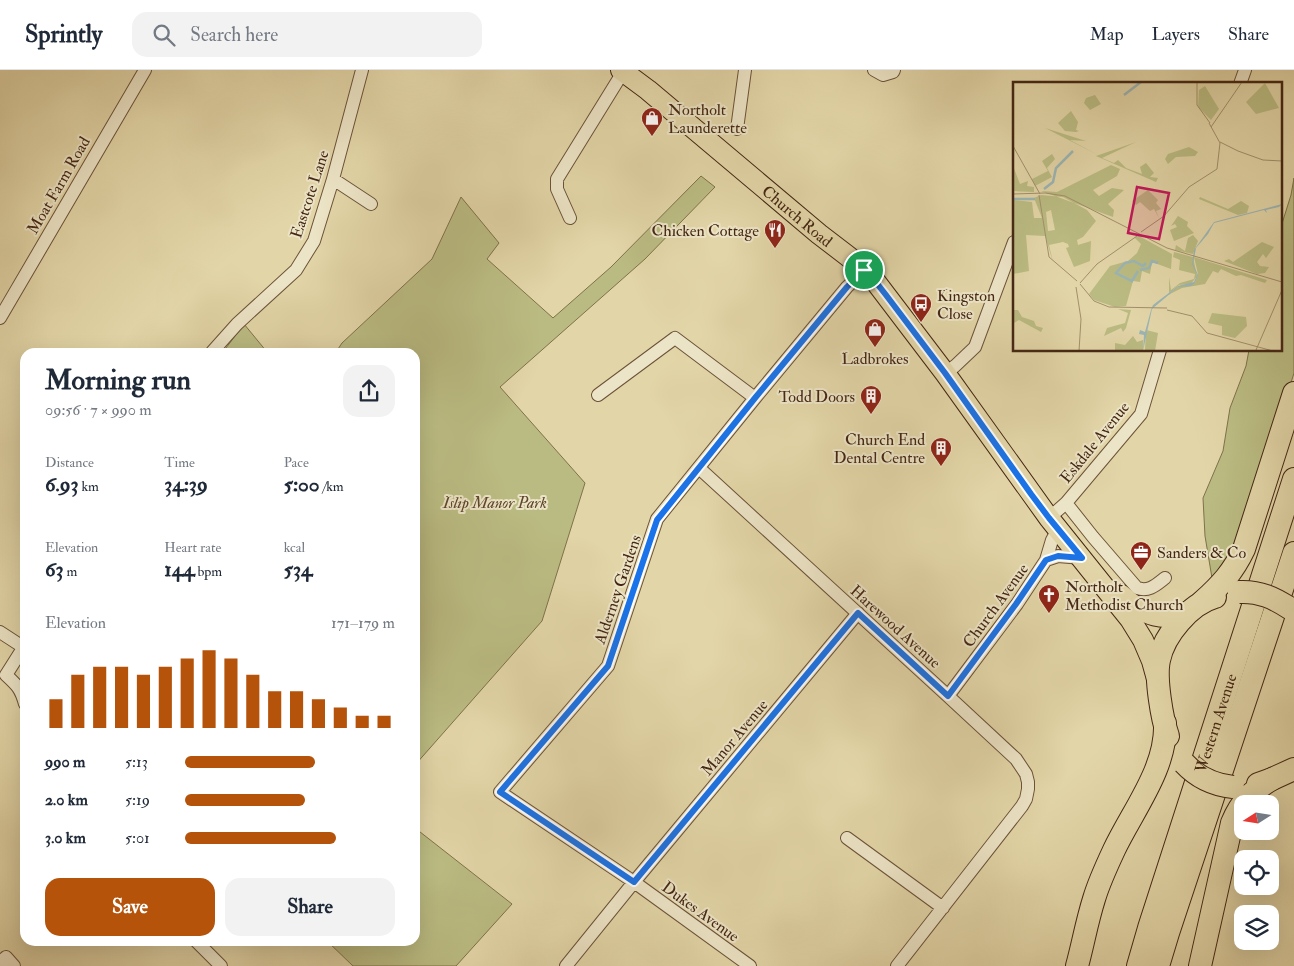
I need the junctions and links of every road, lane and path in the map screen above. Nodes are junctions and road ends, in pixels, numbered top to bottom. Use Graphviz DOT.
graph roads {
  1 [pos="144,70"];
  2 [pos="362,70"];
  3 [pos="745,70"];
  4 [pos="874,70"];
  5 [pos="622,71"];
  6 [pos="893,71"];
  7 [pos="737,128"];
  8 [pos="333,179"];
  9 [pos="371,204"];
  10 [pos="570,218"];
  11 [pos="1013,245"];
  12 [pos="864,270"];
  13 [pos="0,318"];
  14 [pos="216,348"];
  15 [pos="1160,351"];
  16 [pos="945,373"];
  17 [pos="1294,393"];
  18 [pos="598,395"];
  19 [pos="755,398"];
  20 [pos="699,468"];
  21 [pos="1294,479"];
  22 [pos="1066,503"];
  23 [pos="1053,523"];
  24 [pos="1294,553"];
  25 [pos="1046,560"];
  26 [pos="1086,562"];
  27 [pos="1165,578"];
  28 [pos="1198,605"];
  29 [pos="1292,611"];
  30 [pos="858,613"];
  31 [pos="0,632"];
  32 [pos="20,644"];
  33 [pos="20,652"];
  34 [pos="3,678"];
  35 [pos="1159,686"];
  36 [pos="20,689"];
  37 [pos="948,696"];
  38 [pos="1164,723"];
  39 [pos="1287,773"];
  40 [pos="847,838"];
  41 [pos="634,882"];
  42 [pos="943,908"];
  43 [pos="201,946"];
  44 [pos="0,962"];
  45 [pos="14,966"];
  46 [pos="221,966"];
  47 [pos="566,966"];
  48 [pos="750,966"];
  49 [pos="897,966"];
  50 [pos="1077,966"];
  51 [pos="1138,966"];
  52 [pos="1158,966"];
  53 [pos="1200,966"];
  1 -- 13 [label="street, Moat Farm Road"];
  2 -- 8 [label="street, Eastcote Lane"];
  3 -- 7 [label="street"];
  4 -- 6 [label="street"];
  5 -- 10 [label="street"];
  5 -- 12 [label="main road, Church Road"];
  8 -- 9 [label="street"];
  8 -- 14 [label="street, Eastcote Lane"];
  11 -- 16 [label="street"];
  12 -- 16 [label="main road, Church Road"];
  12 -- 19 [label="street, Alderney Gardens"];
  15 -- 22 [label="street, Eskdale Avenue"];
  16 -- 23 [label="main road, Church Road"];
  17 -- 28 [label="highway"];
  18 -- 19 [label="street"];
  19 -- 20 [label="street, Alderney Gardens"];
  20 -- 30 [label="street, Harewood Avenue"];
  20 -- 41 [label="street, Alderney Gardens"];
  21 -- 51 [label="highway, Western Avenue"];
  22 -- 23 [label="street, Eskdale Avenue"];
  22 -- 27 [label="street"];
  23 -- 25 [label="street, Church Avenue"];
  23 -- 26 [label="main road, Church Road"];
  24 -- 52 [label="highway, Western Avenue"];
  25 -- 26 [label="street"];
  25 -- 37 [label="street, Church Avenue"];
  26 -- 28 [label="main road"];
  26 -- 35 [label="main road"];
  28 -- 29 [label="highway, bridge"];
  28 -- 35 [label="highway"];
  30 -- 37 [label="street, Harewood Avenue"];
  30 -- 41 [label="street, Manor Avenue"];
  31 -- 32 [label="street"];
  33 -- 34 [label="street"];
  34 -- 36 [label="street"];
  35 -- 38 [label="highway"];
  37 -- 42 [label="street, Harewood Avenue"];
  38 -- 39 [label="highway, bridge"];
  38 -- 50 [label="highway"];
  39 -- 53 [label="highway"];
  40 -- 42 [label="street"];
  41 -- 47 [label="street, Manor Avenue"];
  41 -- 48 [label="street, Dukes Avenue"];
  42 -- 49 [label="street, Harewood Avenue"];
  43 -- 46 [label="street"];
  44 -- 45 [label="street"];
}
